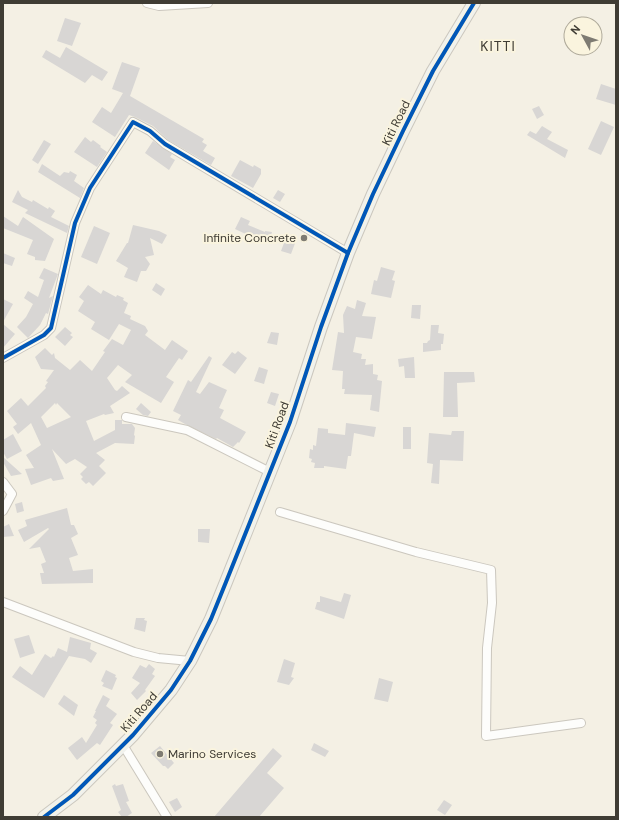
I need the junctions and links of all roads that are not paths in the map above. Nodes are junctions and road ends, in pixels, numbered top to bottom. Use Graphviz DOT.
graph roads {
  1 [pos="147,3"];
  2 [pos="208,3"];
  3 [pos="474,3"];
  4 [pos="348,253"];
  5 [pos="3,358"];
  6 [pos="126,417"];
  7 [pos="270,472"];
  8 [pos="3,482"];
  9 [pos="3,512"];
  10 [pos="280,512"];
  11 [pos="3,602"];
  12 [pos="190,661"];
  13 [pos="581,724"];
  14 [pos="123,745"];
  15 [pos="44,817"];
  16 [pos="167,817"];
  1 -- 2 [label="street"];
  3 -- 4 [label="street, Kiti Road"];
  4 -- 5 [label="street"];
  4 -- 7 [label="street, Kiti Road"];
  6 -- 7 [label="street"];
  7 -- 12 [label="street, Kiti Road"];
  8 -- 9 [label="street"];
  10 -- 13 [label="street"];
  11 -- 12 [label="street"];
  12 -- 14 [label="street, Kiti Road"];
  14 -- 15 [label="street, Kiti Road"];
  14 -- 16 [label="street"];
}
